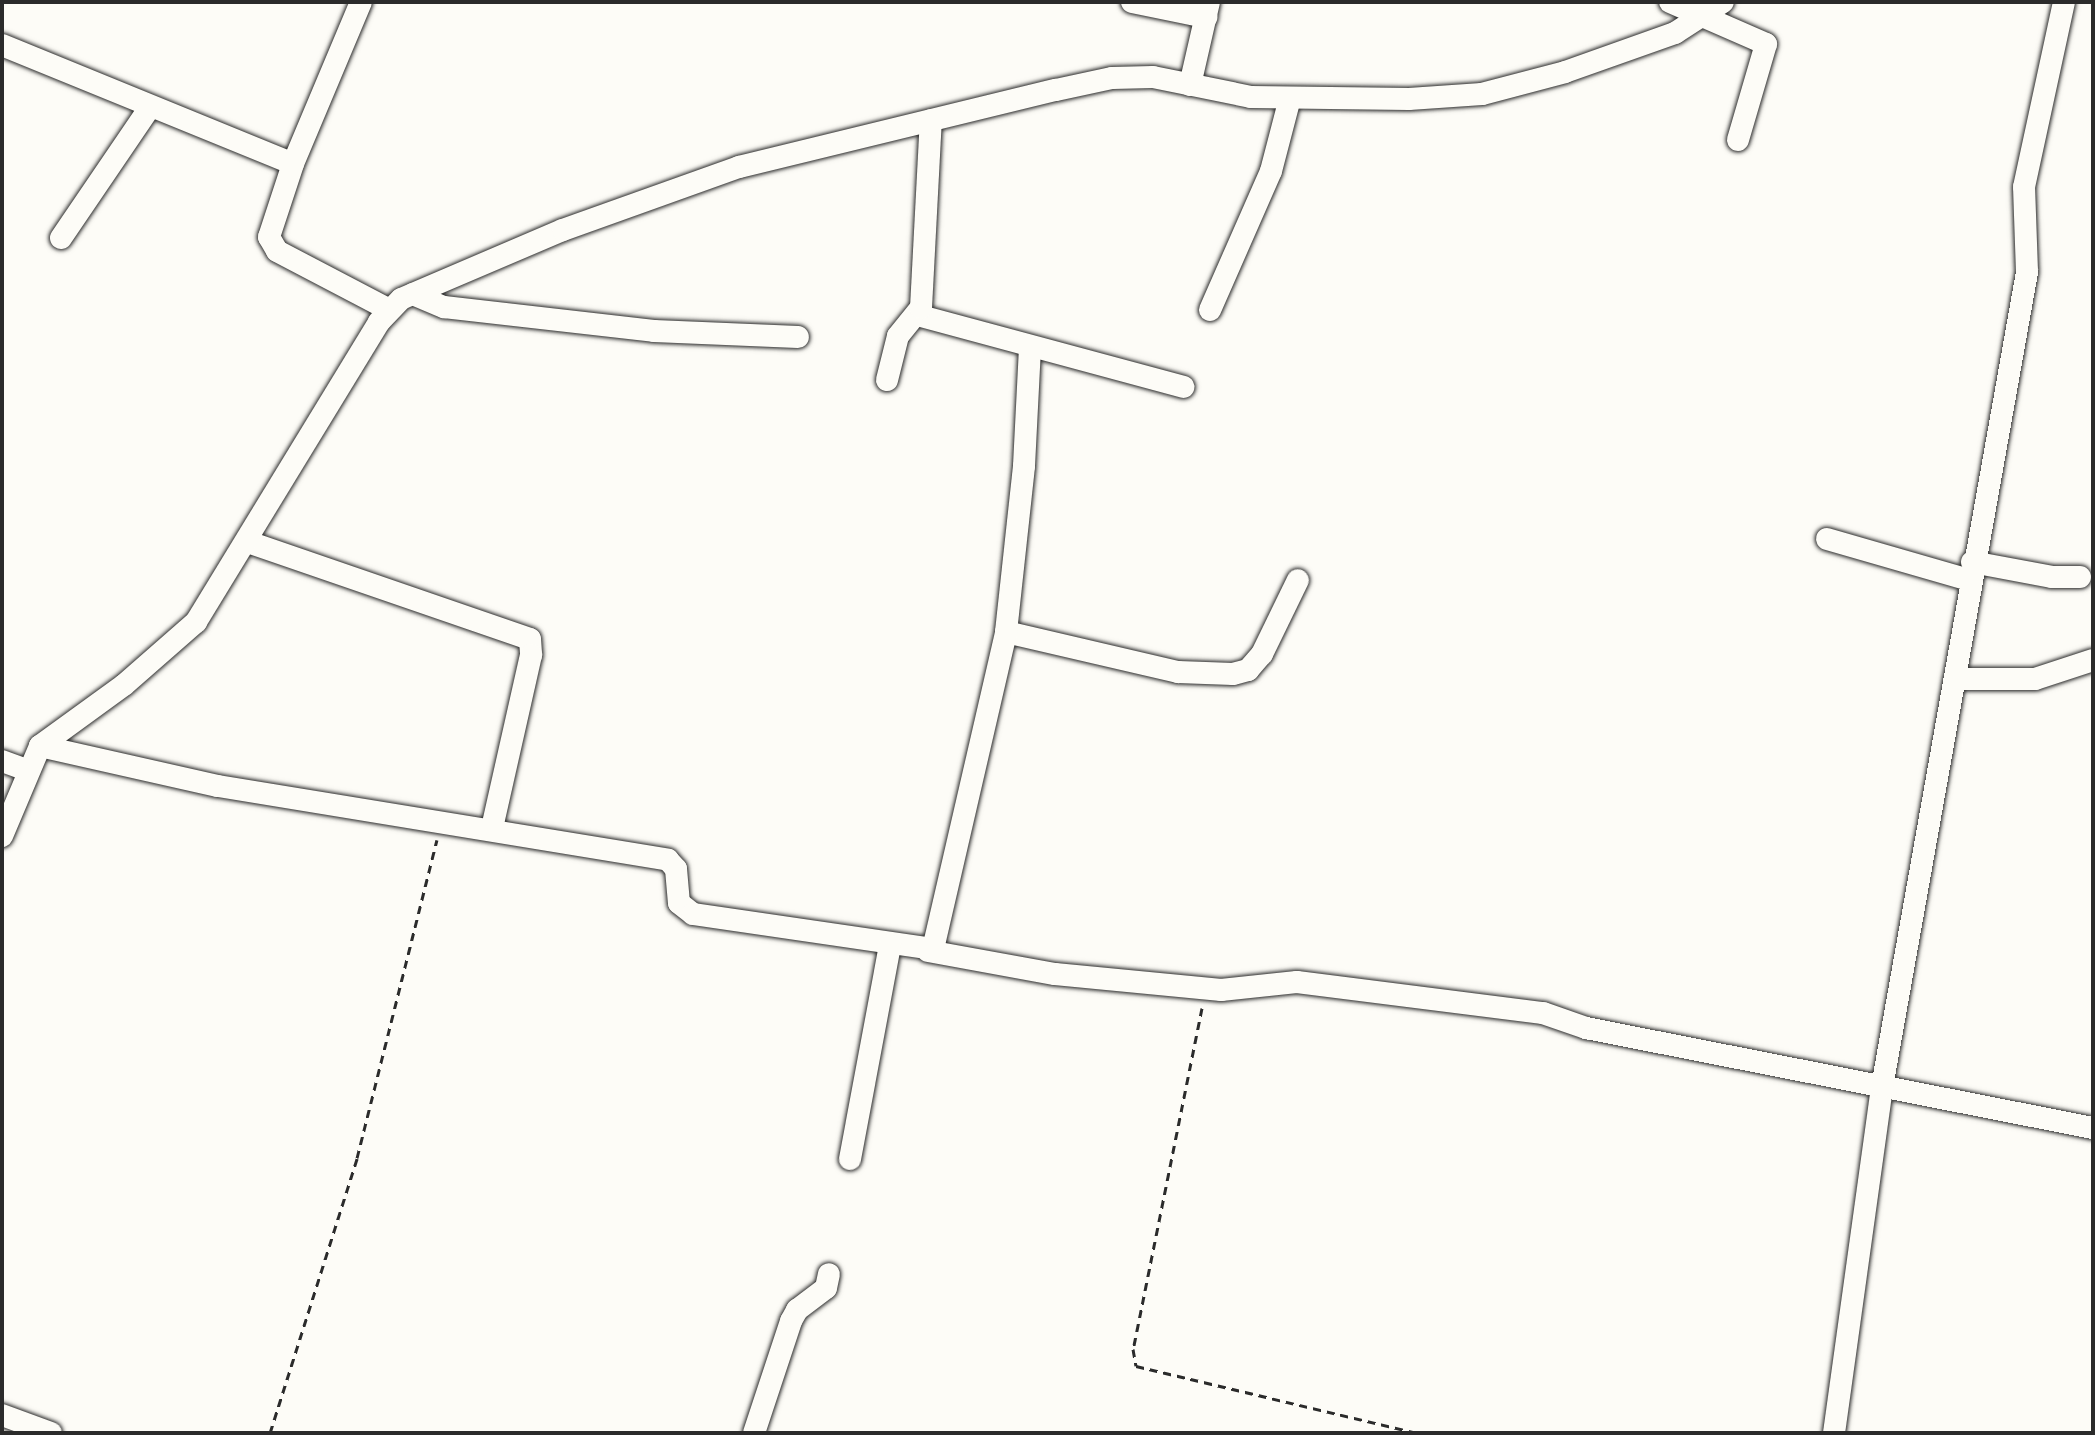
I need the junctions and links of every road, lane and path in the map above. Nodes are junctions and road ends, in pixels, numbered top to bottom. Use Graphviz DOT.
graph roads {
  1 [pos="361,2"];
  2 [pos="1132,2"];
  3 [pos="1670,2"];
  4 [pos="1723,2"];
  5 [pos="2064,2"];
  6 [pos="1208,10"];
  7 [pos="1703,15"];
  8 [pos="3,50"];
  9 [pos="1190,85"];
  10 [pos="1290,98"];
  11 [pos="150,107"];
  12 [pos="931,120"];
  13 [pos="1738,140"];
  14 [pos="293,164"];
  15 [pos="61,238"];
  16 [pos="413,294"];
  17 [pos="388,309"];
  18 [pos="1210,310"];
  19 [pos="917,315"];
  20 [pos="798,337"];
  21 [pos="1030,347"];
  22 [pos="887,380"];
  23 [pos="1183,387"];
  24 [pos="1827,539"];
  25 [pos="248,542"];
  26 [pos="1970,571"];
  27 [pos="2080,577"];
  28 [pos="1298,580"];
  29 [pos="1006,632"];
  30 [pos="2093,660"];
  31 [pos="1956,679"];
  32 [pos="40,746"];
  33 [pos="2,761"];
  34 [pos="27,770"];
  35 [pos="441,820"];
  36 [pos="492,828"];
  37 [pos="2,836"];
  38 [pos="890,946"];
  39 [pos="928,951"];
  40 [pos="1206,988"];
  41 [pos="1882,1087"];
  42 [pos="2093,1128"];
  43 [pos="850,1159"];
  44 [pos="829,1274"];
  45 [pos="2,1415"];
  46 [pos="51,1433"];
  47 [pos="270,1433"];
  48 [pos="754,1433"];
  49 [pos="1418,1433"];
  50 [pos="1834,1433"];
  1 -- 14 [label="street"];
  2 -- 6 [label="street"];
  3 -- 7 [label="street"];
  4 -- 7 [label="street"];
  5 -- 26 [label="street"];
  6 -- 9 [label="street"];
  7 -- 10 [label="street"];
  7 -- 13 [label="street"];
  8 -- 11 [label="street"];
  9 -- 10 [label="street"];
  9 -- 12 [label="street"];
  10 -- 18 [label="street"];
  11 -- 14 [label="street"];
  11 -- 15 [label="street"];
  12 -- 16 [label="street"];
  12 -- 19 [label="street"];
  14 -- 17 [label="street"];
  16 -- 17 [label="street"];
  16 -- 20 [label="street"];
  17 -- 25 [label="street"];
  19 -- 21 [label="street"];
  19 -- 22 [label="street"];
  21 -- 23 [label="street"];
  21 -- 29 [label="street"];
  24 -- 26 [label="street"];
  25 -- 32 [label="street"];
  25 -- 36 [label="street"];
  26 -- 27 [label="street"];
  26 -- 31 [label="street"];
  28 -- 29 [label="street"];
  29 -- 39 [label="street"];
  30 -- 31 [label="street"];
  31 -- 41 [label="street"];
  32 -- 34 [label="street"];
  32 -- 35 [label="street"];
  33 -- 34 [label="street"];
  34 -- 37 [label="street"];
  35 -- 36 [label="street"];
  35 -- 47 [label="path"];
  36 -- 38 [label="street"];
  38 -- 39 [label="street"];
  38 -- 43 [label="street"];
  39 -- 40 [label="street"];
  40 -- 41 [label="street"];
  40 -- 49 [label="path"];
  41 -- 42 [label="street"];
  41 -- 50 [label="street"];
  44 -- 48 [label="street"];
  45 -- 46 [label="street"];
}
